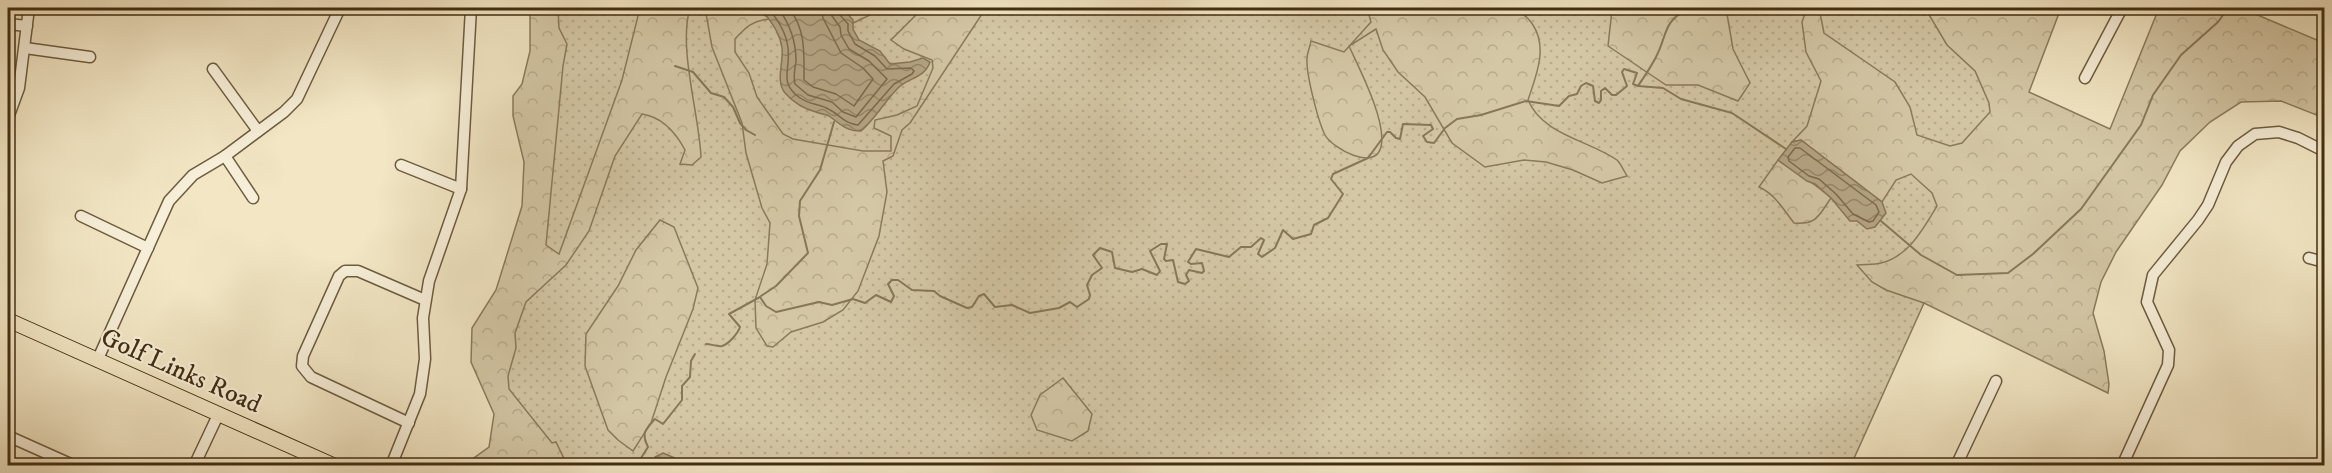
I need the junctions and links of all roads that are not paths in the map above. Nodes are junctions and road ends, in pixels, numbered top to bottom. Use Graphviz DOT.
graph roads {
  1 [pos="29,8"];
  2 [pos="340,8"];
  3 [pos="471,8"];
  4 [pos="2122,8"];
  5 [pos="8,24"];
  6 [pos="27,26"];
  7 [pos="25,48"];
  8 [pos="90,57"];
  9 [pos="213,69"];
  10 [pos="2085,78"];
  11 [pos="8,118"];
  12 [pos="258,131"];
  13 [pos="2325,151"];
  14 [pos="225,156"];
  15 [pos="401,165"];
  16 [pos="461,189"];
  17 [pos="253,198"];
  18 [pos="81,216"];
  19 [pos="148,248"];
  20 [pos="2309,258"];
  21 [pos="2325,262"];
  22 [pos="425,300"];
  23 [pos="8,320"];
  24 [pos="97,361"];
  25 [pos="1996,381"];
  26 [pos="219,413"];
  27 [pos="410,423"];
  28 [pos="8,436"];
  29 [pos="75,465"];
  30 [pos="194,465"];
  31 [pos="335,465"];
  32 [pos="391,465"];
  33 [pos="1956,465"];
  34 [pos="2122,465"];
  1 -- 6 [label="street"];
  2 -- 12 [label="street"];
  3 -- 16 [label="street"];
  4 -- 10 [label="street"];
  5 -- 6 [label="street"];
  6 -- 7 [label="street"];
  7 -- 8 [label="street"];
  7 -- 11 [label="street"];
  9 -- 12 [label="street"];
  12 -- 14 [label="street"];
  13 -- 34 [label="street"];
  14 -- 17 [label="street"];
  14 -- 19 [label="street"];
  15 -- 16 [label="street"];
  16 -- 22 [label="street"];
  18 -- 19 [label="street"];
  19 -- 24 [label="street"];
  20 -- 21 [label="street"];
  22 -- 27 [label="street"];
  22 -- 27 [label="street"];
  23 -- 24 [label="main road, Golf Links Road"];
  24 -- 26 [label="main road, Golf Links Road"];
  25 -- 33 [label="street"];
  26 -- 30 [label="street"];
  26 -- 31 [label="main road, Golf Links Road"];
  27 -- 32 [label="street"];
  28 -- 29 [label="street"];
}
